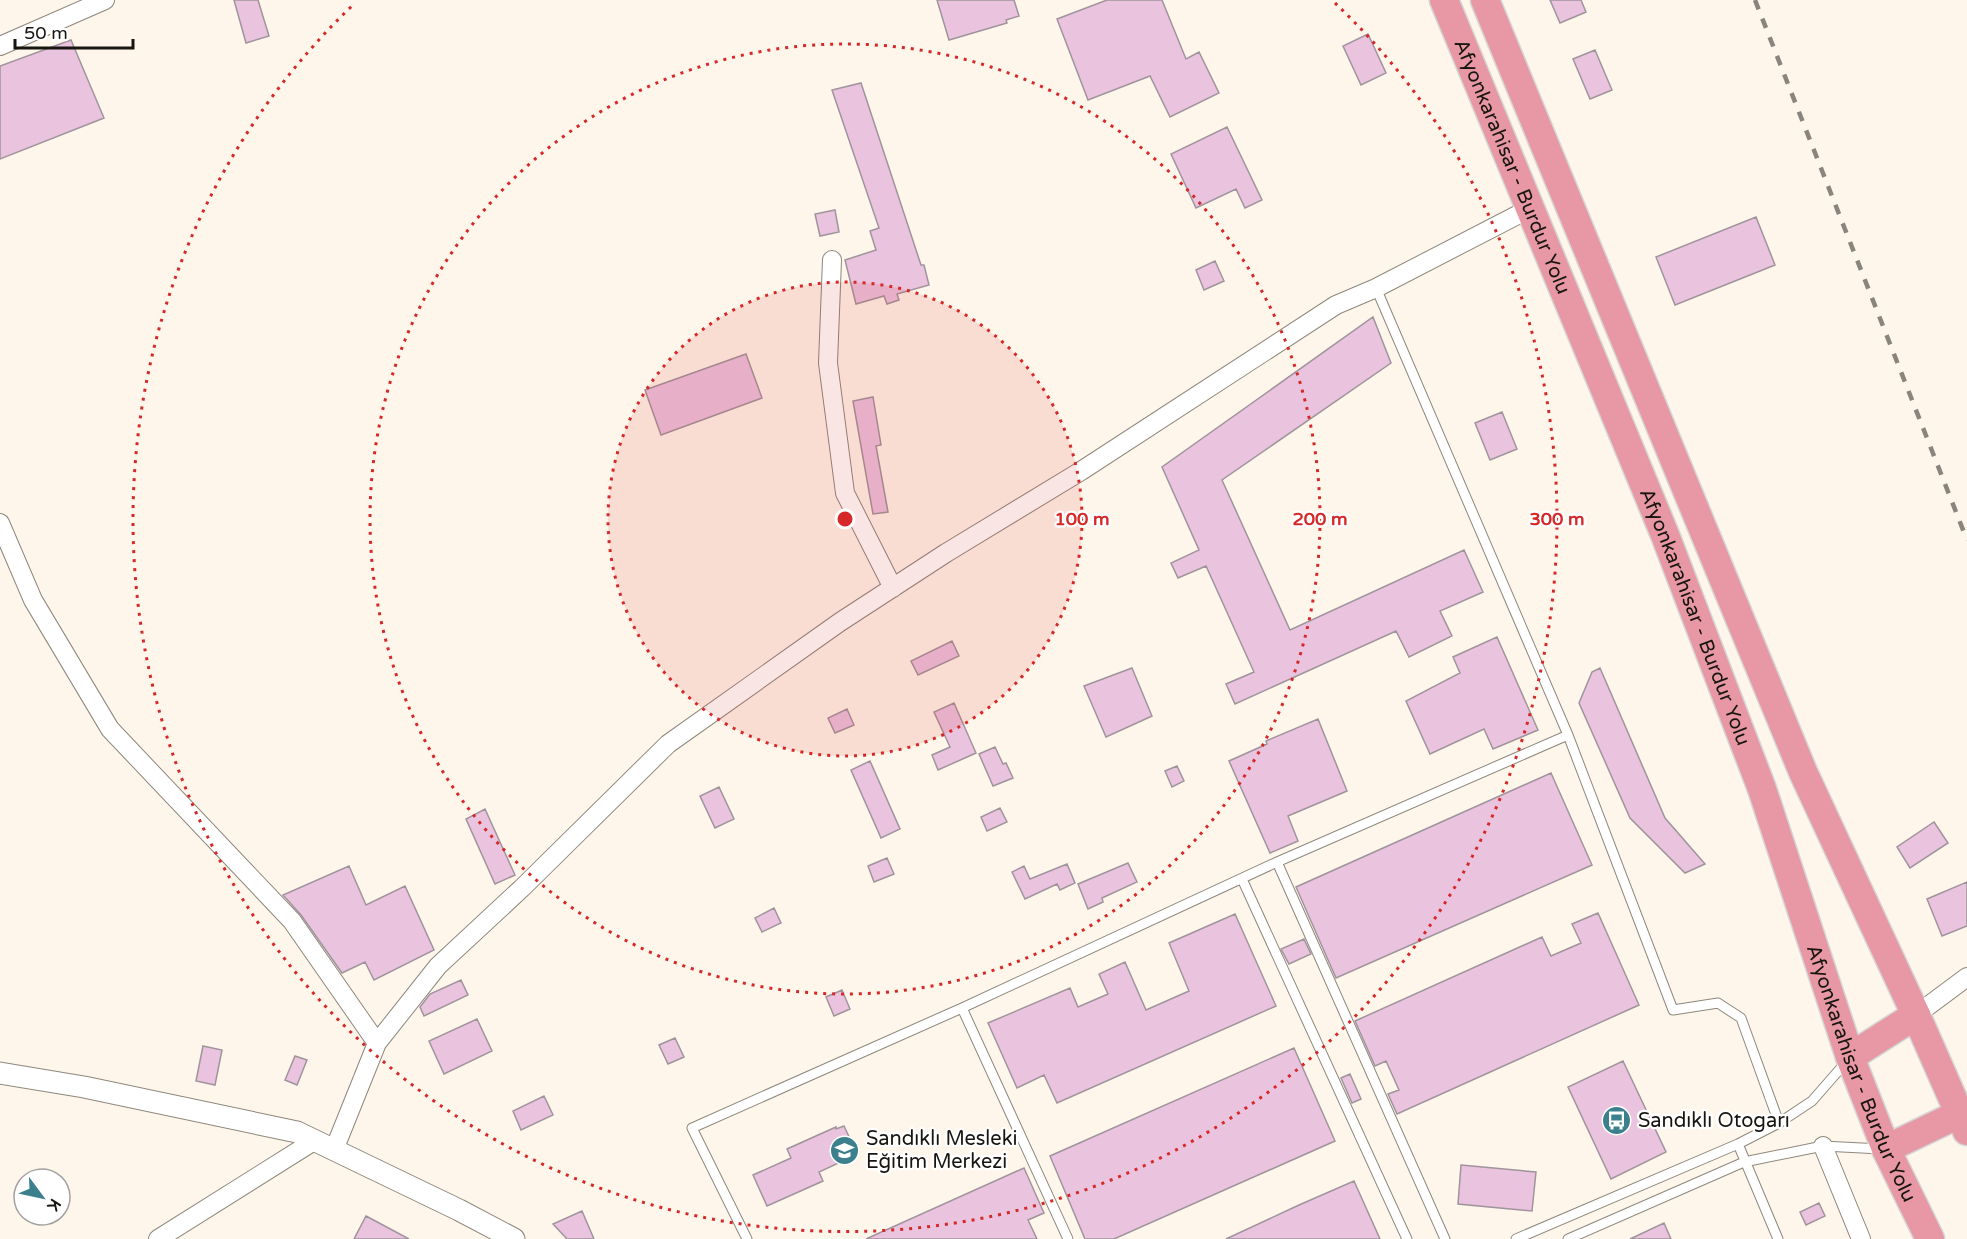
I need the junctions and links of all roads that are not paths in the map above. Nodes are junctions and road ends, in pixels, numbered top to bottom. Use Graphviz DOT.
graph roads {
  1 [pos="105,0"];
  2 [pos="1444,0"];
  3 [pos="1485,0"];
  4 [pos="0,46"];
  5 [pos="1529,209"];
  6 [pos="832,261"];
  7 [pos="1376,288"];
  8 [pos="0,523"];
  9 [pos="893,588"];
  10 [pos="1568,735"];
  11 [pos="1276,862"];
  12 [pos="1242,879"];
  13 [pos="1967,977"];
  14 [pos="962,1008"];
  15 [pos="1916,1015"];
  16 [pos="377,1043"];
  17 [pos="1850,1057"];
  18 [pos="0,1072"];
  19 [pos="1964,1122"];
  20 [pos="1779,1124"];
  21 [pos="314,1141"];
  22 [pos="1738,1144"];
  23 [pos="1823,1146"];
  24 [pos="1886,1149"];
  25 [pos="334,1150"];
  26 [pos="1744,1162"];
  27 [pos="158,1239"];
  28 [pos="514,1239"];
  29 [pos="747,1239"];
  30 [pos="1068,1239"];
  31 [pos="1407,1239"];
  32 [pos="1444,1239"];
  33 [pos="1516,1239"];
  34 [pos="1568,1239"];
  35 [pos="1778,1239"];
  36 [pos="1861,1239"];
  37 [pos="1930,1239"];
  1 -- 4 [label="street"];
  2 -- 5 [label="highway, Afyonkarahisar - Burdur Yolu"];
  3 -- 15 [label="highway, Afyonkarahisar - Burdur Yolu"];
  5 -- 7 [label="street"];
  5 -- 17 [label="highway, Afyonkarahisar - Burdur Yolu"];
  6 -- 9 [label="street"];
  7 -- 9 [label="street"];
  7 -- 10 [label="lane"];
  8 -- 16 [label="street"];
  9 -- 16 [label="street"];
  10 -- 11 [label="lane"];
  10 -- 20 [label="lane"];
  11 -- 12 [label="lane"];
  11 -- 32 [label="lane"];
  12 -- 14 [label="lane"];
  12 -- 31 [label="lane"];
  13 -- 15 [label="street"];
  14 -- 29 [label="lane"];
  14 -- 30 [label="lane"];
  15 -- 17 [label="highway"];
  15 -- 19 [label="highway, Afyonkarahisar - Burdur Yolu"];
  16 -- 25 [label="street"];
  17 -- 20 [label="lane"];
  17 -- 24 [label="highway, Afyonkarahisar - Burdur Yolu"];
  18 -- 21 [label="street"];
  19 -- 24 [label="highway"];
  20 -- 22 [label="lane"];
  21 -- 25 [label="street"];
  21 -- 27 [label="street"];
  22 -- 26 [label="lane"];
  22 -- 33 [label="lane"];
  23 -- 24 [label="lane"];
  23 -- 26 [label="lane"];
  23 -- 36 [label="street"];
  24 -- 37 [label="highway, Afyonkarahisar - Burdur Yolu"];
  25 -- 28 [label="street"];
  26 -- 34 [label="lane"];
  26 -- 35 [label="lane"];
}
